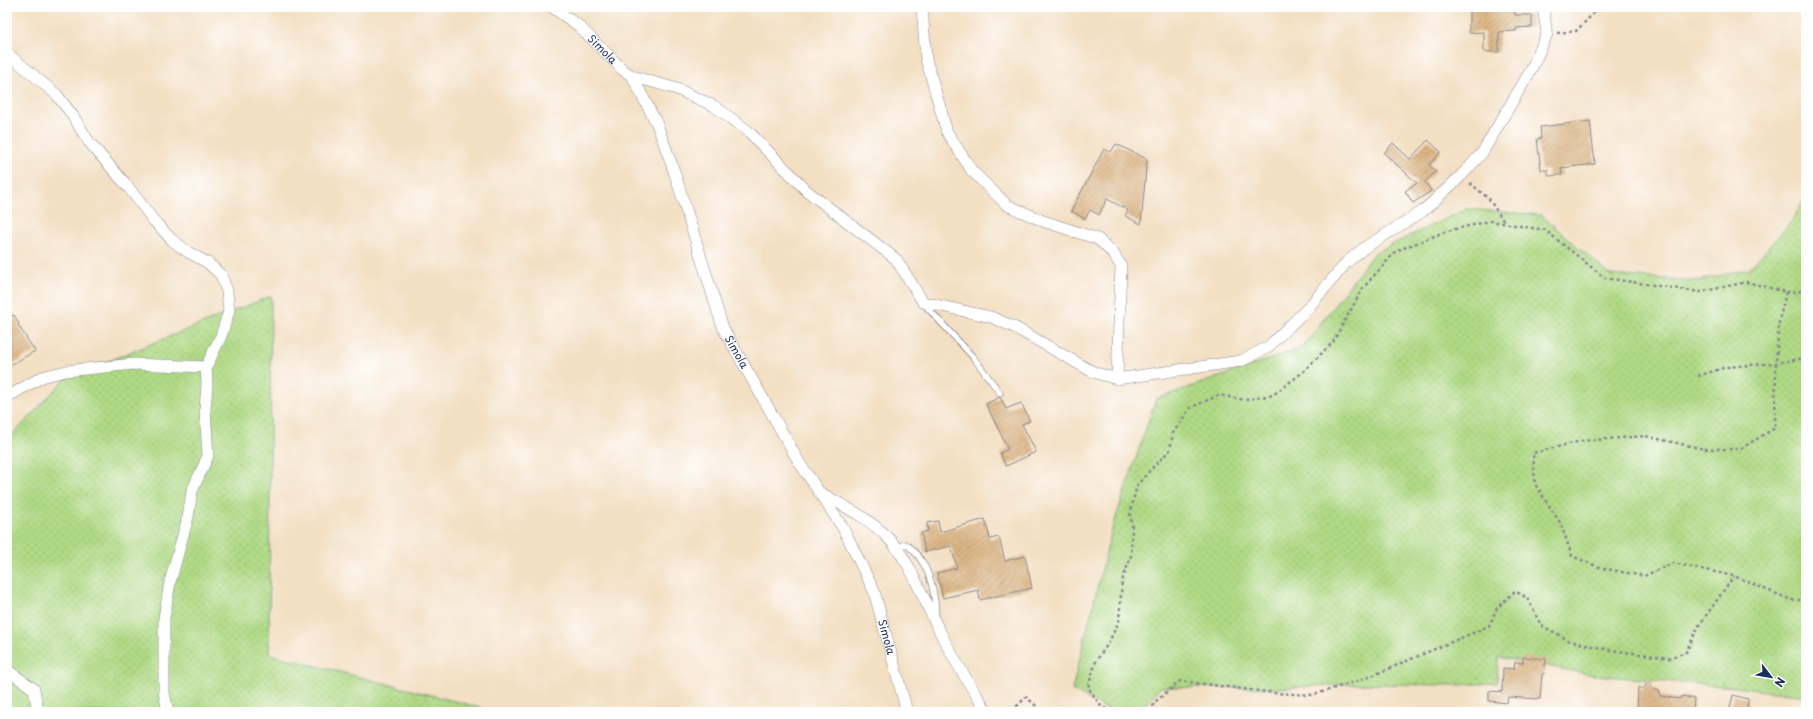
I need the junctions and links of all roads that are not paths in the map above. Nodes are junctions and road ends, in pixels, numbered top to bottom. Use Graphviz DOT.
graph roads {
  1 [pos="552,7"];
  2 [pos="922,7"];
  3 [pos="1541,7"];
  4 [pos="7,53"];
  5 [pos="632,76"];
  6 [pos="923,302"];
  7 [pos="206,367"];
  8 [pos="1117,379"];
  9 [pos="1000,393"];
  10 [pos="7,397"];
  11 [pos="818,491"];
  12 [pos="7,670"];
  13 [pos="38,712"];
  14 [pos="168,712"];
  15 [pos="907,712"];
  16 [pos="987,712"];
  1 -- 5 [label="street, Simola"];
  2 -- 8 [label="street"];
  3 -- 8 [label="street"];
  4 -- 7 [label="street"];
  5 -- 6 [label="street"];
  5 -- 11 [label="street, Simola"];
  6 -- 8 [label="street"];
  6 -- 9 [label="lane"];
  7 -- 10 [label="street"];
  7 -- 14 [label="street"];
  11 -- 15 [label="street, Simola"];
  11 -- 16 [label="street"];
  12 -- 13 [label="street"];
}
